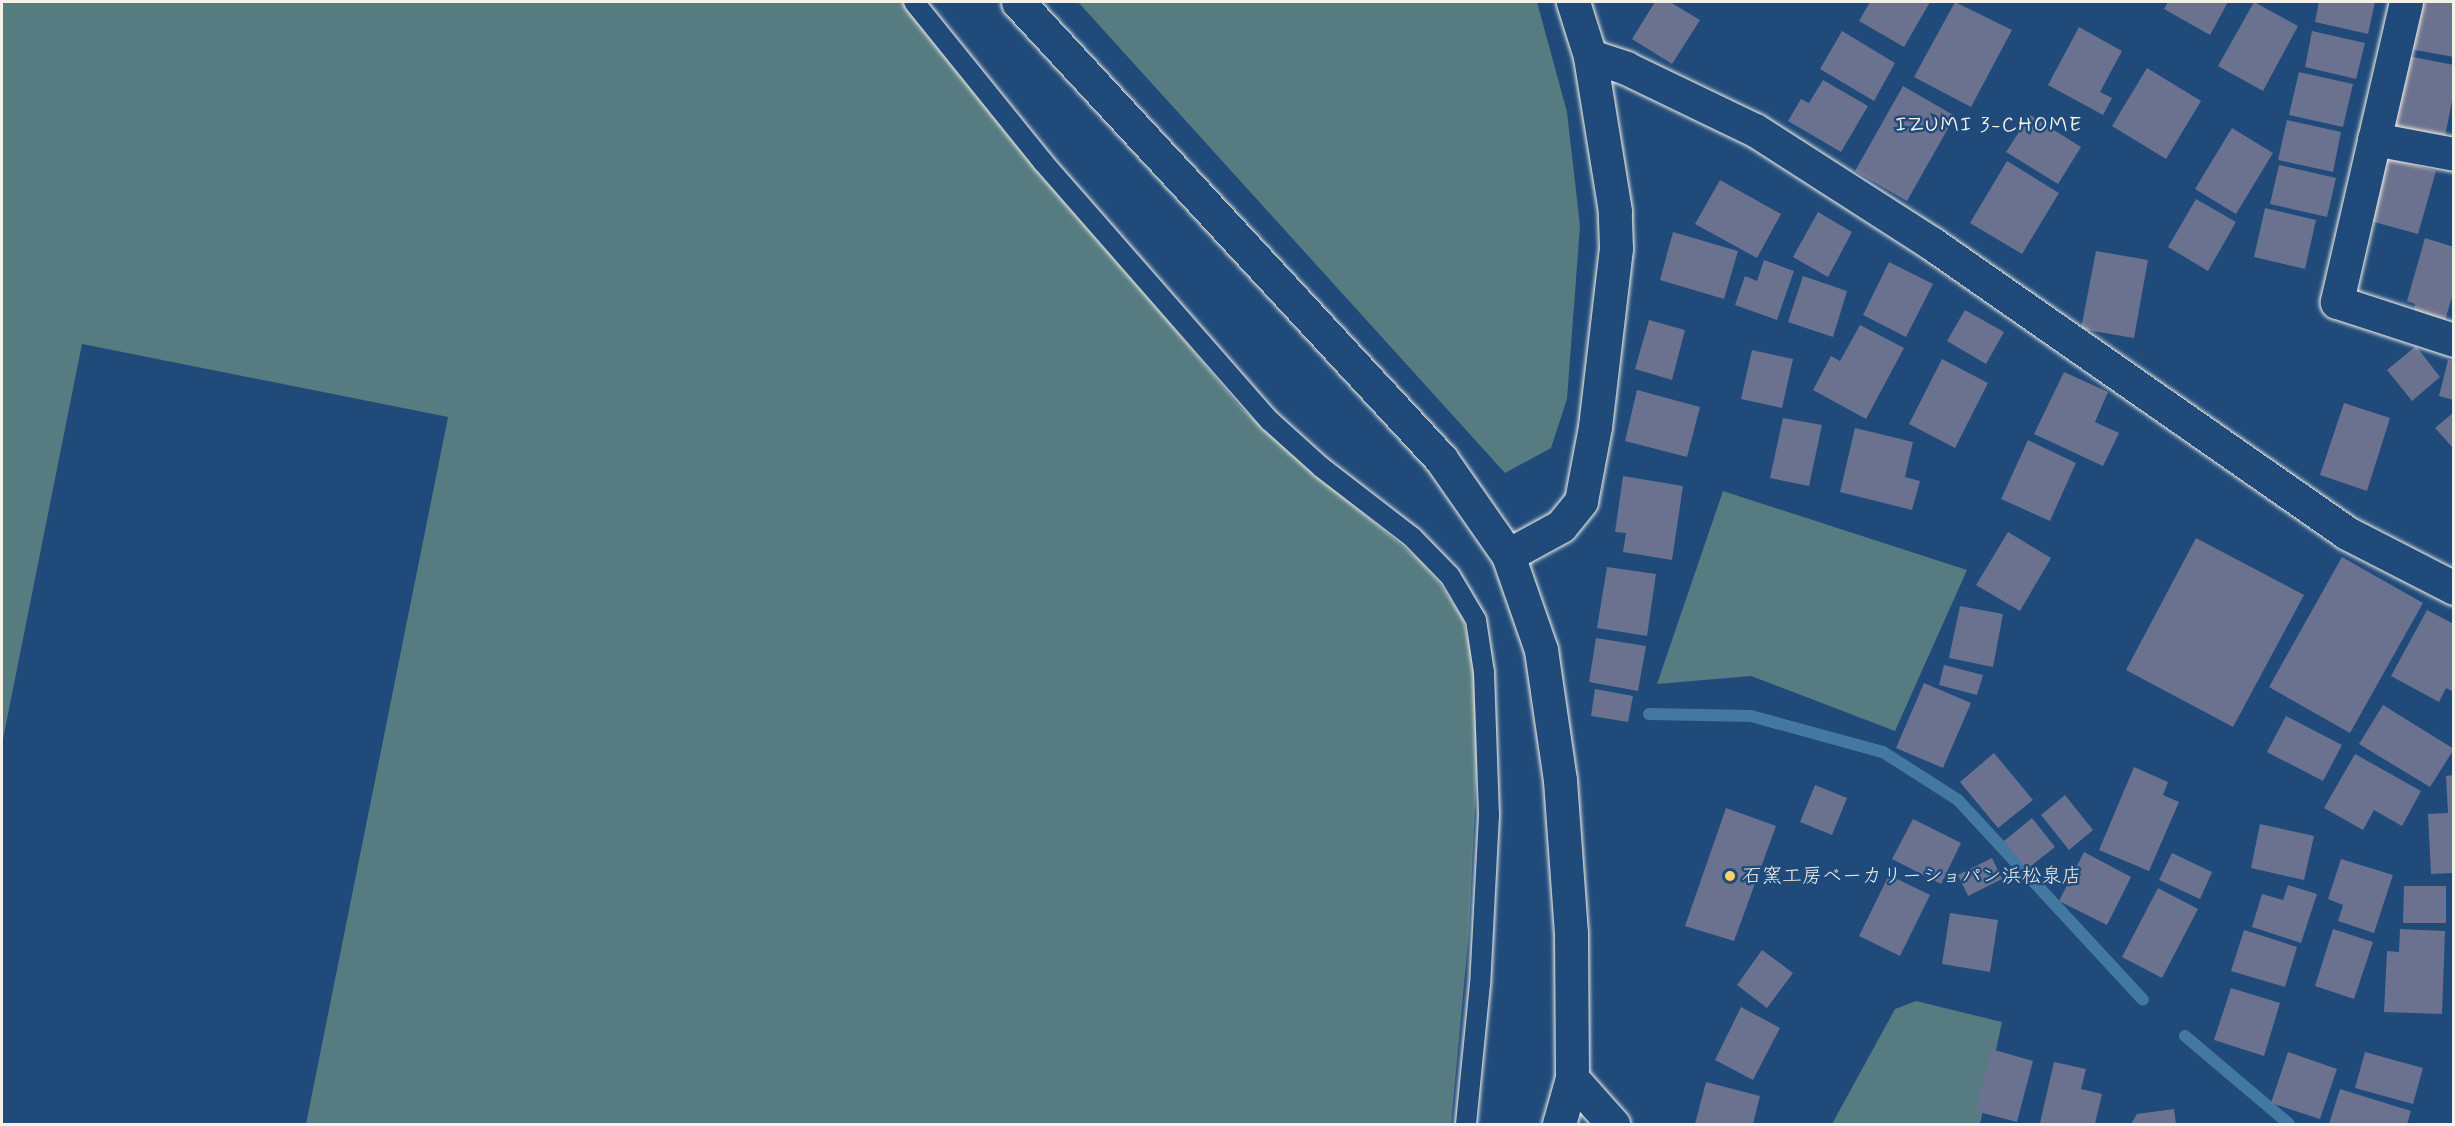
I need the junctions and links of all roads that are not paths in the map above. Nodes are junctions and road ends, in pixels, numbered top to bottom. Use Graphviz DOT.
graph roads {
  1 [pos="914,2"];
  2 [pos="1018,2"];
  3 [pos="1573,2"];
  4 [pos="2406,2"];
  5 [pos="1590,56"];
  6 [pos="2374,139"];
  7 [pos="2454,154"];
  8 [pos="2454,340"];
  9 [pos="1508,555"];
  10 [pos="2454,588"];
  11 [pos="1572,1078"];
  12 [pos="1466,1125"];
  13 [pos="1559,1125"];
  14 [pos="1613,1125"];
  1 -- 12 [label="lane"];
  2 -- 9 [label="street"];
  3 -- 5 [label="street"];
  4 -- 6 [label="street"];
  5 -- 9 [label="street"];
  5 -- 10 [label="street"];
  6 -- 7 [label="street"];
  6 -- 8 [label="street"];
  9 -- 11 [label="street"];
  11 -- 13 [label="street"];
  11 -- 14 [label="street"];
}
